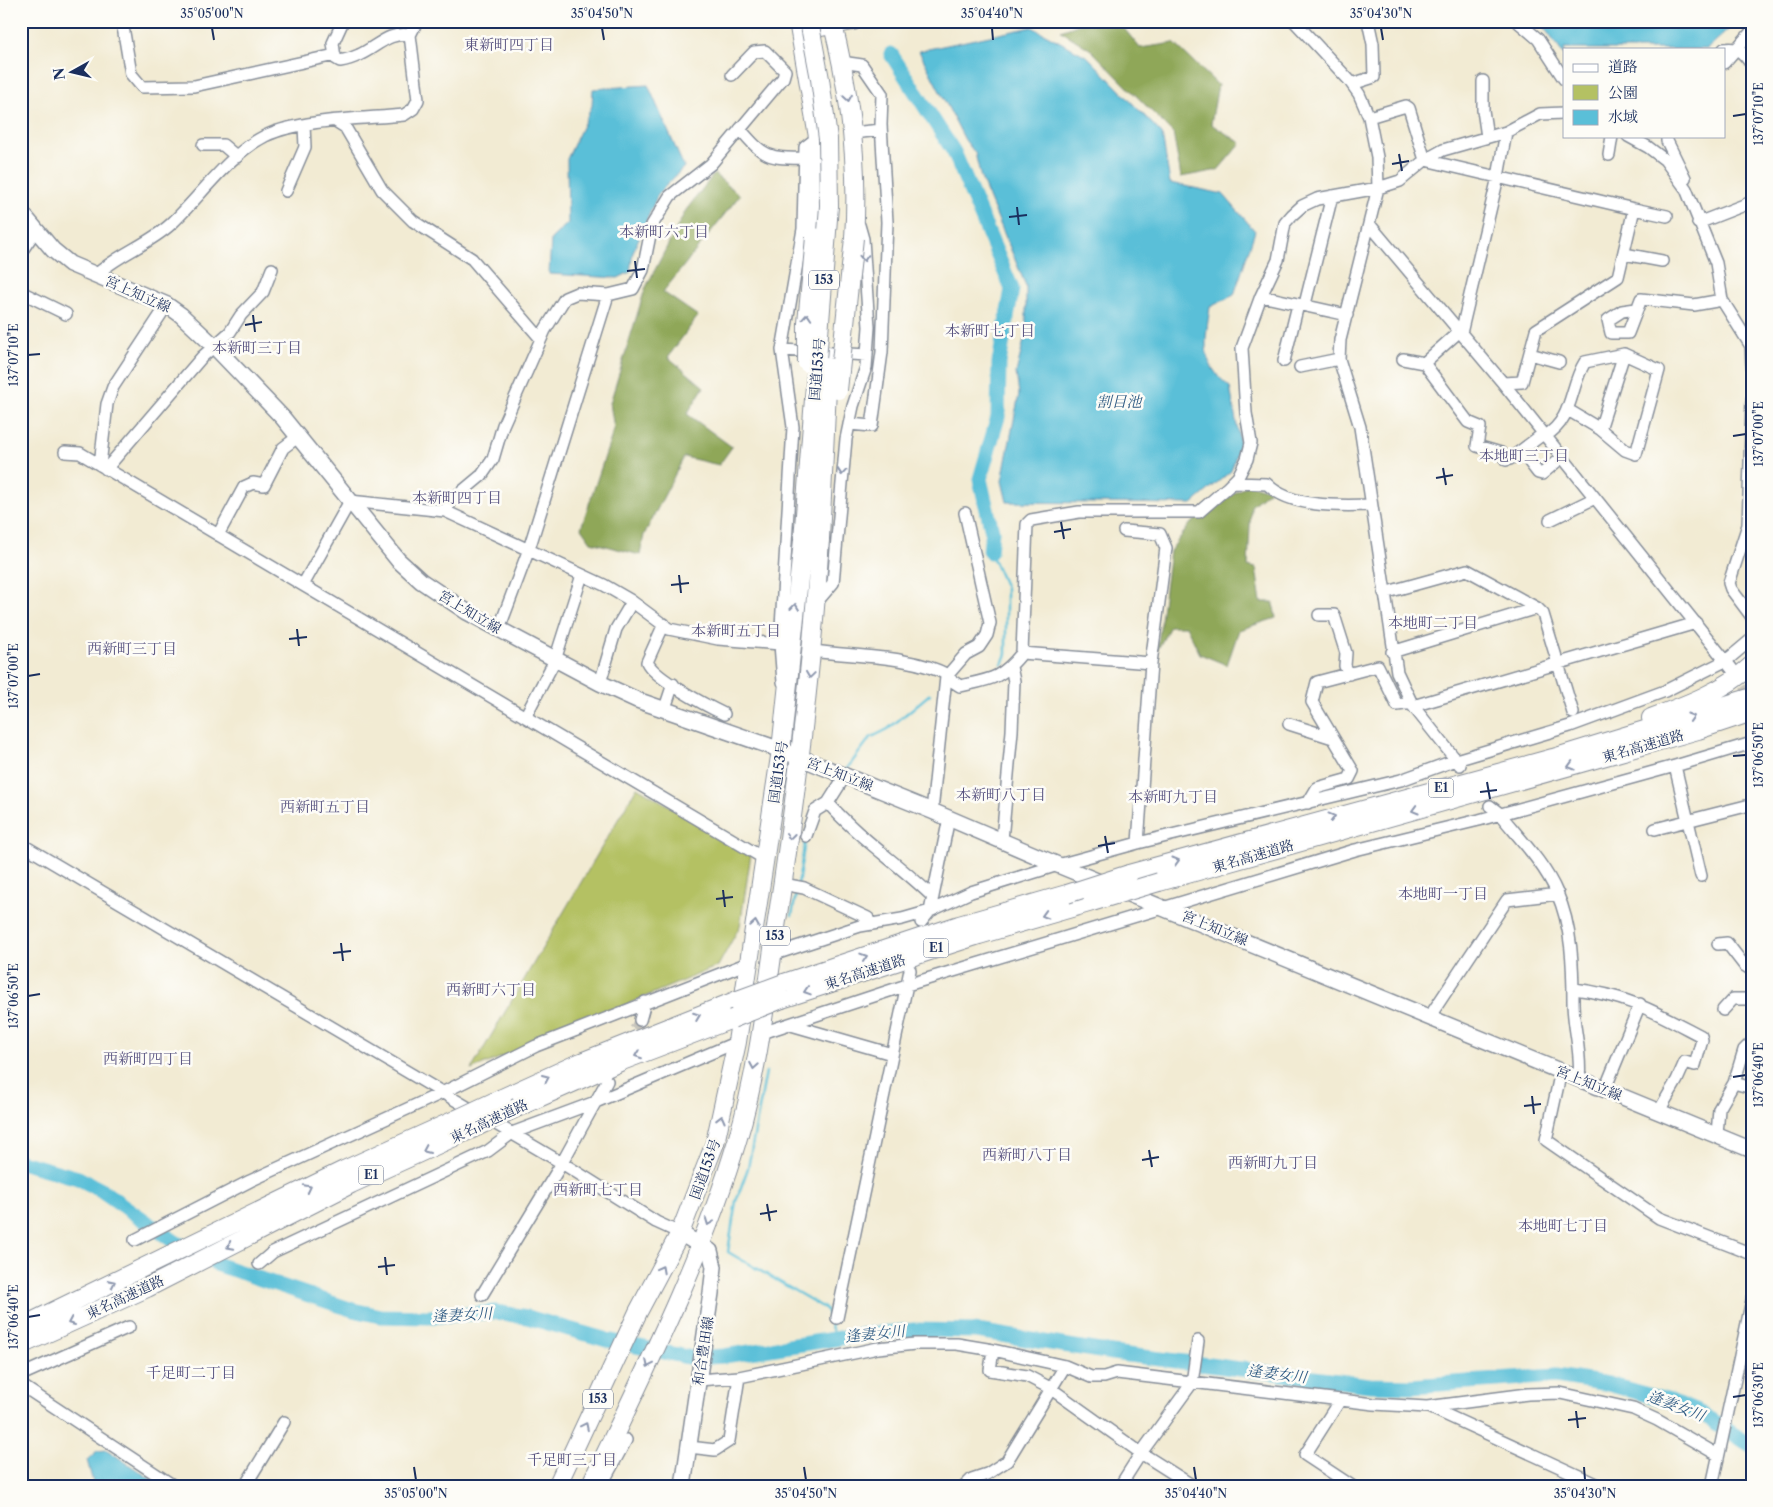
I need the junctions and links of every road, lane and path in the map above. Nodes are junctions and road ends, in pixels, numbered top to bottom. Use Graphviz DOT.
graph roads {
  1 [pos="122,21"];
  2 [pos="342,21"];
  3 [pos="417,21"];
  4 [pos="853,21"];
  5 [pos="1294,21"];
  6 [pos="1517,21"];
  7 [pos="828,22"];
  8 [pos="1368,22"];
  9 [pos="802,25"];
  10 [pos="1752,31"];
  11 [pos="410,35"];
  12 [pos="1726,49"];
  13 [pos="1737,49"];
  14 [pos="335,55"];
  15 [pos="1726,61"];
  16 [pos="841,62"];
  17 [pos="1752,66"];
  18 [pos="732,75"];
  19 [pos="1563,77"];
  20 [pos="1483,81"];
  21 [pos="1352,84"];
  22 [pos="1563,113"];
  23 [pos="1369,117"];
  24 [pos="337,122"];
  25 [pos="304,125"];
  26 [pos="740,129"];
  27 [pos="881,130"];
  28 [pos="1506,132"];
  29 [pos="852,133"];
  30 [pos="818,137"];
  31 [pos="1487,137"];
  32 [pos="1612,138"];
  33 [pos="1632,138"];
  34 [pos="1667,138"];
  35 [pos="202,145"];
  36 [pos="1609,155"];
  37 [pos="237,157"];
  38 [pos="805,158"];
  39 [pos="1425,160"];
  40 [pos="1498,178"];
  41 [pos="1378,188"];
  42 [pos="286,191"];
  43 [pos="1332,196"];
  44 [pos="1691,199"];
  45 [pos="1752,202"];
  46 [pos="1634,209"];
  47 [pos="856,210"];
  48 [pos="21,212"];
  49 [pos="1667,216"];
  50 [pos="1698,223"];
  51 [pos="1370,226"];
  52 [pos="36,230"];
  53 [pos="21,252"];
  54 [pos="1624,254"];
  55 [pos="1662,261"];
  56 [pos="272,269"];
  57 [pos="96,275"];
  58 [pos="21,292"];
  59 [pos="608,295"];
  60 [pos="1261,296"];
  61 [pos="1722,300"];
  62 [pos="1301,304"];
  63 [pos="167,305"];
  64 [pos="1636,308"];
  65 [pos="66,314"];
  66 [pos="1346,314"];
  67 [pos="1460,333"];
  68 [pos="541,339"];
  69 [pos="214,346"];
  70 [pos="1751,346"];
  71 [pos="782,350"];
  72 [pos="1530,354"];
  73 [pos="1624,354"];
  74 [pos="867,355"];
  75 [pos="1339,359"];
  76 [pos="1403,359"];
  77 [pos="1284,361"];
  78 [pos="1559,362"];
  79 [pos="1424,363"];
  80 [pos="1752,366"];
  81 [pos="1300,367"];
  82 [pos="1503,383"];
  83 [pos="1752,399"];
  84 [pos="1568,410"];
  85 [pos="849,424"];
  86 [pos="1600,429"];
  87 [pos="1544,435"];
  88 [pos="299,436"];
  89 [pos="1521,450"];
  90 [pos="65,452"];
  91 [pos="1562,457"];
  92 [pos="1751,461"];
  93 [pos="103,467"];
  94 [pos="1232,483"];
  95 [pos="1595,498"];
  96 [pos="350,501"];
  97 [pos="1371,505"];
  98 [pos="445,511"];
  99 [pos="965,513"];
  100 [pos="1550,520"];
  101 [pos="1124,531"];
  102 [pos="218,535"];
  103 [pos="820,539"];
  104 [pos="802,540"];
  105 [pos="529,549"];
  106 [pos="582,575"];
  107 [pos="303,585"];
  108 [pos="1384,593"];
  109 [pos="632,602"];
  110 [pos="816,604"];
  111 [pos="1537,608"];
  112 [pos="1319,615"];
  113 [pos="1752,617"];
  114 [pos="1696,623"];
  115 [pos="664,624"];
  116 [pos="499,629"];
  117 [pos="1752,639"];
  118 [pos="780,644"];
  119 [pos="813,651"];
  120 [pos="1392,652"];
  121 [pos="1022,653"];
  122 [pos="555,660"];
  123 [pos="1151,663"];
  124 [pos="1559,663"];
  125 [pos="1730,664"];
  126 [pos="1752,665"];
  127 [pos="1011,667"];
  128 [pos="1349,674"];
  129 [pos="947,676"];
  130 [pos="600,683"];
  131 [pos="673,684"];
  132 [pos="786,696"];
  133 [pos="1752,697"];
  134 [pos="1413,705"];
  135 [pos="666,708"];
  136 [pos="1752,712"];
  137 [pos="1573,713"];
  138 [pos="724,714"];
  139 [pos="526,715"];
  140 [pos="1289,724"];
  141 [pos="1333,738"];
  142 [pos="1752,742"];
  143 [pos="782,750"];
  144 [pos="798,758"];
  145 [pos="1459,763"];
  146 [pos="1674,766"];
  147 [pos="845,776"];
  148 [pos="1401,799"];
  149 [pos="828,803"];
  150 [pos="1308,803"];
  151 [pos="1746,806"];
  152 [pos="1494,809"];
  153 [pos="932,810"];
  154 [pos="949,818"];
  155 [pos="1688,821"];
  156 [pos="1655,828"];
  157 [pos="806,836"];
  158 [pos="1002,840"];
  159 [pos="1138,842"];
  160 [pos="21,844"];
  161 [pos="765,859"];
  162 [pos="1058,865"];
  163 [pos="1701,876"];
  164 [pos="783,884"];
  165 [pos="1558,894"];
  166 [pos="933,897"];
  167 [pos="1162,907"];
  168 [pos="930,911"];
  169 [pos="922,922"];
  170 [pos="869,923"];
  171 [pos="1718,944"];
  172 [pos="772,955"];
  173 [pos="748,962"];
  174 [pos="910,970"];
  175 [pos="1752,970"];
  176 [pos="907,985"];
  177 [pos="1574,989"];
  178 [pos="783,991"];
  179 [pos="1752,999"];
  180 [pos="645,1002"];
  181 [pos="1640,1004"];
  182 [pos="734,1010"];
  183 [pos="1724,1010"];
  184 [pos="1430,1016"];
  185 [pos="640,1020"];
  186 [pos="791,1025"];
  187 [pos="759,1034"];
  188 [pos="737,1042"];
  189 [pos="1752,1042"];
  190 [pos="892,1054"];
  191 [pos="1561,1072"];
  192 [pos="1579,1078"];
  193 [pos="607,1081"];
  194 [pos="1734,1084"];
  195 [pos="1752,1088"];
  196 [pos="1605,1089"];
  197 [pos="442,1093"];
  198 [pos="598,1101"];
  199 [pos="1659,1110"];
  200 [pos="463,1124"];
  201 [pos="512,1133"];
  202 [pos="1717,1135"];
  203 [pos="1752,1150"];
  204 [pos="562,1163"];
  205 [pos="269,1217"];
  206 [pos="680,1233"];
  207 [pos="135,1240"];
  208 [pos="700,1245"];
  209 [pos="1752,1254"];
  210 [pos="259,1264"];
  211 [pos="482,1296"];
  212 [pos="1752,1300"];
  213 [pos="837,1318"];
  214 [pos="21,1327"];
  215 [pos="129,1327"];
  216 [pos="1197,1344"];
  217 [pos="21,1345"];
  218 [pos="993,1350"];
  219 [pos="1065,1366"];
  220 [pos="21,1375"];
  221 [pos="739,1377"];
  222 [pos="698,1378"];
  223 [pos="1192,1381"];
  224 [pos="21,1385"];
  225 [pos="1050,1388"];
  226 [pos="1340,1400"];
  227 [pos="1427,1406"];
  228 [pos="284,1422"];
  229 [pos="626,1440"];
  230 [pos="689,1447"];
  231 [pos="1719,1451"];
  232 [pos="1141,1453"];
  233 [pos="1586,1483"];
  234 [pos="552,1485"];
  235 [pos="174,1486"];
  236 [pos="245,1486"];
  237 [pos="590,1486"];
  238 [pos="601,1486"];
  239 [pos="683,1486"];
  240 [pos="965,1486"];
  241 [pos="1120,1486"];
  242 [pos="1193,1486"];
  243 [pos="1352,1486"];
  244 [pos="1601,1486"];
  245 [pos="1712,1486"];
  1 -- 14 [label="street"];
  2 -- 14 [label="street"];
  3 -- 11 [label="street"];
  4 -- 7 [label="highway"];
  5 -- 21 [label="street"];
  6 -- 19 [label="street"];
  7 -- 9 [label="highway"];
  7 -- 16 [label="highway, 153"];
  7 -- 103 [label="highway, 国道153号 / 153, bridge"];
  8 -- 21 [label="street"];
  9 -- 30 [label="highway, 153"];
  9 -- 104 [label="highway, 国道153号 / 153, bridge"];
  10 -- 13 [label="street"];
  11 -- 14 [label="street"];
  11 -- 24 [label="street"];
  12 -- 13 [label="street"];
  13 -- 15 [label="street"];
  13 -- 17 [label="street"];
  16 -- 27 [label="street"];
  16 -- 29 [label="highway, 153, one-way"];
  18 -- 26 [label="street"];
  20 -- 31 [label="street"];
  21 -- 23 [label="street"];
  22 -- 28 [label="street"];
  23 -- 39 [label="street"];
  23 -- 41 [label="street"];
  24 -- 25 [label="street"];
  24 -- 68 [label="street"];
  25 -- 37 [label="street"];
  25 -- 42 [label="street"];
  26 -- 38 [label="street"];
  26 -- 59 [label="street"];
  27 -- 29 [label="street"];
  27 -- 85 [label="street"];
  28 -- 31 [label="street"];
  28 -- 40 [label="street"];
  29 -- 47 [label="highway, 153"];
  30 -- 38 [label="street"];
  104 -- 30 [label="highway, 153, one-way, bridge"];
  31 -- 39 [label="street"];
  32 -- 36 [label="street"];
  33 -- 44 [label="street"];
  34 -- 44 [label="street"];
  35 -- 37 [label="street"];
  37 -- 57 [label="street"];
  38 -- 71 [label="street"];
  39 -- 40 [label="street"];
  39 -- 41 [label="street"];
  40 -- 46 [label="street"];
  40 -- 67 [label="street"];
  41 -- 43 [label="street"];
  41 -- 51 [label="street"];
  43 -- 60 [label="street"];
  43 -- 62 [label="street"];
  44 -- 50 [label="street"];
  45 -- 50 [label="street"];
  46 -- 49 [label="street"];
  46 -- 54 [label="street"];
  47 -- 74 [label="street, one-way"];
  47 -- 103 [label="highway, 153, bridge"];
  48 -- 52 [label="main road, 宮上知立線"];
  50 -- 61 [label="street"];
  51 -- 66 [label="street"];
  51 -- 67 [label="street"];
  52 -- 53 [label="street"];
  52 -- 57 [label="main road, 宮上知立線"];
  54 -- 55 [label="street"];
  54 -- 72 [label="street"];
  56 -- 69 [label="street"];
  57 -- 63 [label="main road, 宮上知立線"];
  58 -- 65 [label="street"];
  59 -- 68 [label="street"];
  59 -- 105 [label="street"];
  60 -- 62 [label="street"];
  60 -- 94 [label="street"];
  61 -- 64 [label="street"];
  61 -- 70 [label="street"];
  62 -- 66 [label="street"];
  62 -- 77 [label="street"];
  63 -- 69 [label="main road, 宮上知立線"];
  63 -- 93 [label="street"];
  66 -- 75 [label="street"];
  67 -- 79 [label="street"];
  67 -- 82 [label="street"];
  68 -- 98 [label="street"];
  69 -- 88 [label="main road, 宮上知立線"];
  69 -- 93 [label="street"];
  70 -- 80 [label="street"];
  71 -- 74 [label="street"];
  71 -- 118 [label="street"];
  72 -- 78 [label="street"];
  72 -- 82 [label="street"];
  73 -- 84 [label="street"];
  73 -- 86 [label="street"];
  73 -- 86 [label="street"];
  74 -- 85 [label="street"];
  75 -- 81 [label="street"];
  75 -- 97 [label="street"];
  76 -- 79 [label="street"];
  79 -- 89 [label="street"];
  82 -- 87 [label="street"];
  83 -- 92 [label="street"];
  84 -- 86 [label="street"];
  84 -- 87 [label="street"];
  85 -- 110 [label="street, one-way"];
  87 -- 89 [label="street"];
  87 -- 91 [label="street"];
  88 -- 96 [label="main road, 宮上知立線"];
  88 -- 102 [label="street"];
  89 -- 91 [label="street"];
  90 -- 93 [label="street"];
  91 -- 95 [label="street"];
  92 -- 113 [label="street"];
  93 -- 102 [label="street"];
  94 -- 97 [label="street"];
  94 -- 121 [label="street"];
  95 -- 100 [label="street"];
  95 -- 114 [label="street"];
  96 -- 98 [label="street"];
  96 -- 107 [label="street"];
  96 -- 116 [label="main road, 宮上知立線"];
  97 -- 108 [label="street"];
  98 -- 105 [label="street"];
  99 -- 129 [label="street"];
  101 -- 123 [label="street"];
  102 -- 107 [label="street"];
  103 -- 110 [label="highway, 国道153号 / 153"];
  132 -- 104 [label="highway, 国道153号 / 153, one-way"];
  105 -- 106 [label="street"];
  105 -- 116 [label="street"];
  106 -- 109 [label="street"];
  106 -- 122 [label="street"];
  107 -- 139 [label="street"];
  108 -- 111 [label="street"];
  108 -- 120 [label="street"];
  109 -- 115 [label="street"];
  109 -- 130 [label="street"];
  110 -- 119 [label="highway, 国道153号 / 153"];
  111 -- 120 [label="street"];
  111 -- 124 [label="street"];
  112 -- 128 [label="street"];
  114 -- 124 [label="street"];
  114 -- 125 [label="street"];
  115 -- 118 [label="street"];
  115 -- 131 [label="street"];
  116 -- 122 [label="main road, 宮上知立線"];
  117 -- 125 [label="street"];
  118 -- 132 [label="street"];
  119 -- 129 [label="street"];
  119 -- 144 [label="highway, 国道153号 / 153, one-way"];
  120 -- 134 [label="street"];
  121 -- 123 [label="street"];
  121 -- 127 [label="street"];
  122 -- 130 [label="main road, 宮上知立線"];
  122 -- 139 [label="street"];
  123 -- 159 [label="street"];
  124 -- 134 [label="street"];
  124 -- 137 [label="street"];
  125 -- 145 [label="street"];
  126 -- 148 [label="highway"];
  127 -- 129 [label="street"];
  127 -- 158 [label="street"];
  128 -- 134 [label="street"];
  128 -- 141 [label="street"];
  129 -- 153 [label="street"];
  130 -- 135 [label="main road, 宮上知立線"];
  131 -- 135 [label="street"];
  131 -- 138 [label="street"];
  132 -- 143 [label="highway, 国道153号 / 153"];
  148 -- 133 [label="highway, 東名高速道路 / E1, one-way"];
  134 -- 145 [label="street"];
  135 -- 143 [label="main road, 宮上知立線"];
  136 -- 178 [label="highway, 東名高速道路 / E1, one-way, bridge"];
  139 -- 161 [label="street"];
  140 -- 141 [label="street"];
  141 -- 150 [label="street"];
  142 -- 146 [label="street"];
  143 -- 144 [label="main road, 宮上知立線"];
  143 -- 161 [label="highway, 国道153号 / 153"];
  144 -- 147 [label="main road, 宮上知立線"];
  144 -- 164 [label="highway, 国道153号 / 153, one-way"];
  145 -- 150 [label="street"];
  146 -- 152 [label="street"];
  146 -- 155 [label="street"];
  147 -- 149 [label="street"];
  147 -- 153 [label="main road, 宮上知立線"];
  178 -- 148 [label="highway, 東名高速道路 / E1, one-way, bridge"];
  149 -- 157 [label="street"];
  149 -- 166 [label="street"];
  150 -- 159 [label="street"];
  151 -- 155 [label="street"];
  152 -- 165 [label="street"];
  152 -- 167 [label="street"];
  153 -- 154 [label="main road, 宮上知立線"];
  154 -- 158 [label="main road, 宮上知立線"];
  154 -- 166 [label="street"];
  155 -- 156 [label="street"];
  155 -- 163 [label="street"];
  158 -- 162 [label="main road, 宮上知立線"];
  159 -- 162 [label="street"];
  160 -- 197 [label="street"];
  173 -- 161 [label="highway, 国道153号 / 153, one-way"];
  162 -- 167 [label="main road, 宮上知立線"];
  162 -- 168 [label="street"];
  164 -- 170 [label="street"];
  164 -- 172 [label="highway, 国道153号 / 153"];
  165 -- 177 [label="street"];
  165 -- 184 [label="street"];
  166 -- 168 [label="street"];
  167 -- 176 [label="street"];
  167 -- 184 [label="main road, 宮上知立線"];
  168 -- 169 [label="street"];
  168 -- 170 [label="street"];
  170 -- 172 [label="street"];
  171 -- 175 [label="street"];
  172 -- 187 [label="highway, 国道153号 / 153"];
  173 -- 180 [label="street"];
  173 -- 188 [label="highway, 国道153号 / 153"];
  174 -- 176 [label="street"];
  176 -- 186 [label="street"];
  176 -- 190 [label="street"];
  177 -- 181 [label="street"];
  177 -- 192 [label="street"];
  178 -- 182 [label="highway, 東名高速道路 / E1, bridge"];
  179 -- 183 [label="street"];
  180 -- 185 [label="street"];
  180 -- 197 [label="street"];
  181 -- 196 [label="street"];
  181 -- 199 [label="street"];
  182 -- 200 [label="highway, 東名高速道路 / E1, one-way, bridge"];
  200 -- 182 [label="highway, 東名高速道路 / E1, one-way, bridge"];
  184 -- 191 [label="main road, 宮上知立線"];
  186 -- 187 [label="street"];
  186 -- 190 [label="street"];
  187 -- 208 [label="highway, 国道153号 / 153, one-way"];
  188 -- 198 [label="street"];
  206 -- 188 [label="highway, 国道153号 / 153, one-way"];
  189 -- 194 [label="street"];
  190 -- 213 [label="street"];
  191 -- 192 [label="main road, 宮上知立線"];
  191 -- 209 [label="street"];
  192 -- 196 [label="main road, 宮上知立線"];
  193 -- 198 [label="street"];
  194 -- 195 [label="street"];
  194 -- 202 [label="street"];
  196 -- 199 [label="main road, 宮上知立線"];
  197 -- 201 [label="street"];
  197 -- 207 [label="street"];
  198 -- 201 [label="street"];
  198 -- 204 [label="street"];
  199 -- 202 [label="main road, 宮上知立線"];
  200 -- 205 [label="highway, 東名高速道路 / E1"];
  201 -- 204 [label="street"];
  201 -- 210 [label="street"];
  202 -- 203 [label="main road, 宮上知立線"];
  204 -- 206 [label="street"];
  204 -- 211 [label="street"];
  214 -- 205 [label="highway, 東名高速道路 / E1, one-way"];
  205 -- 217 [label="highway, 東名高速道路 / E1, one-way"];
  206 -- 208 [label="main road, 和合豊田線"];
  234 -- 206 [label="highway, 国道153号 / 153, one-way"];
  208 -- 222 [label="main road, 和合豊田線"];
  208 -- 237 [label="highway, 国道153号 / 153, one-way"];
  212 -- 231 [label="street"];
  215 -- 220 [label="street"];
  216 -- 223 [label="street"];
  218 -- 219 [label="street"];
  218 -- 221 [label="street"];
  218 -- 225 [label="street"];
  219 -- 223 [label="street"];
  219 -- 225 [label="street"];
  221 -- 222 [label="street"];
  221 -- 230 [label="street"];
  222 -- 230 [label="main road, 和合豊田線"];
  223 -- 226 [label="street"];
  223 -- 232 [label="street"];
  224 -- 235 [label="street"];
  225 -- 232 [label="street"];
  225 -- 240 [label="street"];
  226 -- 227 [label="street"];
  226 -- 243 [label="street"];
  227 -- 231 [label="street"];
  227 -- 233 [label="street"];
  228 -- 236 [label="street"];
  229 -- 238 [label="street"];
  230 -- 239 [label="main road, 和合豊田線"];
  231 -- 245 [label="street"];
  232 -- 241 [label="street"];
  232 -- 242 [label="street"];
  233 -- 244 [label="street"];
}
